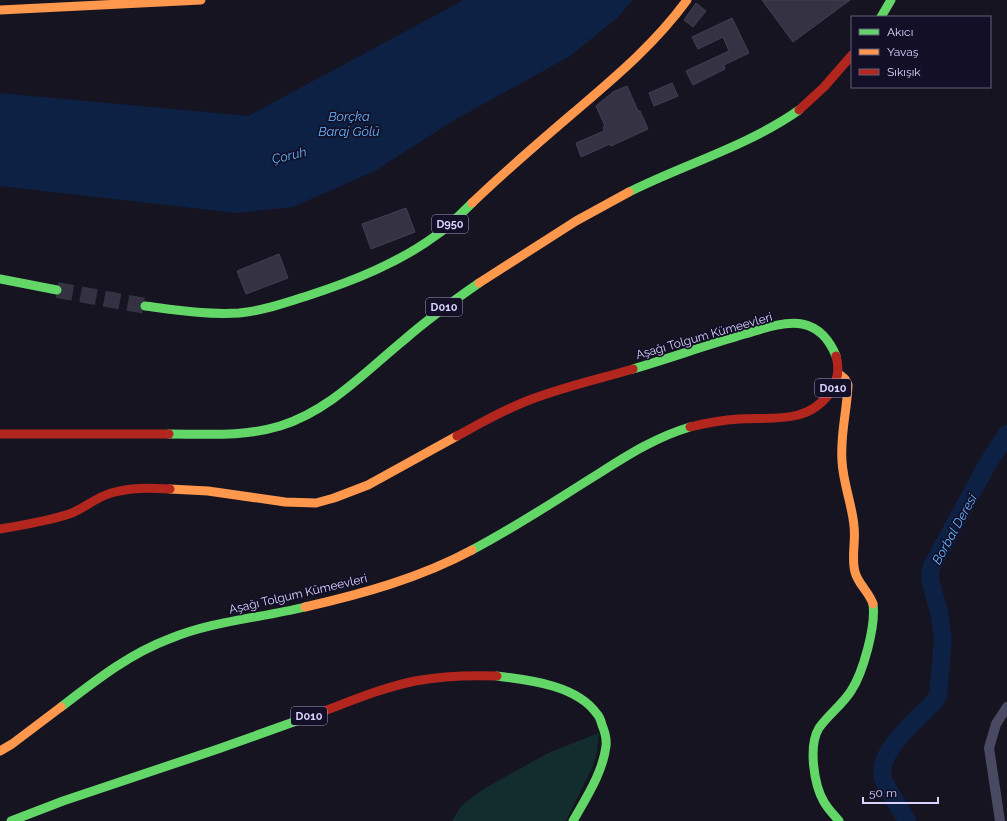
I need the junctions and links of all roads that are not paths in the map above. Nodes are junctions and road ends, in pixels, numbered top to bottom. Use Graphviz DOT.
graph roads {
  1 [pos="201,0"];
  2 [pos="687,0"];
  3 [pos="890,0"];
  4 [pos="0,10"];
  5 [pos="882,16"];
  6 [pos="851,56"];
  7 [pos="0,279"];
  8 [pos="57,290"];
  9 [pos="145,306"];
  10 [pos="839,374"];
  11 [pos="0,434"];
  12 [pos="0,529"];
  13 [pos="1007,707"];
  14 [pos="0,751"];
  15 [pos="11,821"];
  16 [pos="573,821"];
  17 [pos="839,821"];
  18 [pos="1000,821"];
  1 -- 4 [label="main road"];
  2 -- 9 [label="main road, D950"];
  3 -- 5 [label="main road"];
  6 -- 11 [label="main road, D010"];
  7 -- 8 [label="main road"];
  10 -- 12 [label="main road, Aşağı Tolgum Kümeevleri / D010"];
  10 -- 14 [label="main road, Aşağı Tolgum Kümeevleri / D010"];
  10 -- 17 [label="main road"];
  13 -- 18 [label="street"];
  15 -- 16 [label="main road, D010"];
}
